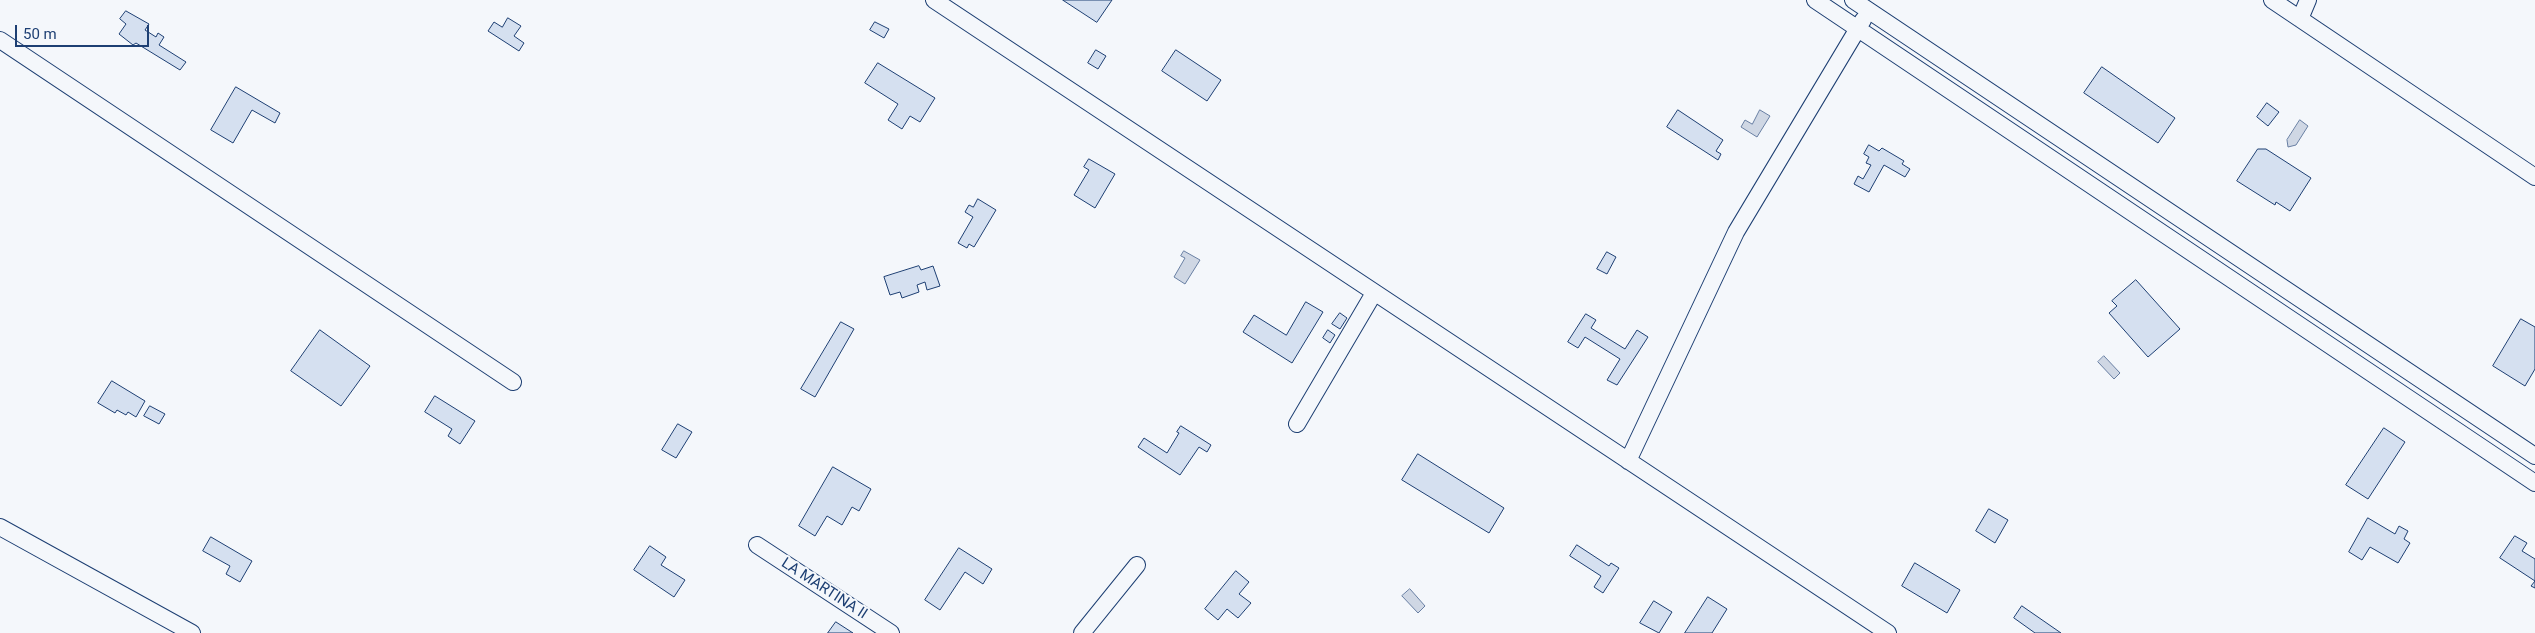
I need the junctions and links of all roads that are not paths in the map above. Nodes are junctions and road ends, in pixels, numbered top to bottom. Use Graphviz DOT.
graph roads {
  1 [pos="934,0"];
  2 [pos="1815,0"];
  3 [pos="1853,0"];
  4 [pos="2272,0"];
  5 [pos="2308,0"];
  6 [pos="1869,11"];
  7 [pos="2300,19"];
  8 [pos="1858,29"];
  9 [pos="0,40"];
  10 [pos="2535,177"];
  11 [pos="1374,293"];
  12 [pos="513,382"];
  13 [pos="1297,424"];
  14 [pos="2535,456"];
  15 [pos="1628,461"];
  16 [pos="2535,483"];
  17 [pos="0,527"];
  18 [pos="757,545"];
  19 [pos="1137,565"];
  20 [pos="192,633"];
  21 [pos="891,633"];
  22 [pos="1082,633"];
  23 [pos="1888,633"];
  1 -- 11 [label="street"];
  2 -- 8 [label="street"];
  3 -- 6 [label="street"];
  4 -- 7 [label="street"];
  5 -- 7 [label="street"];
  6 -- 8 [label="street"];
  6 -- 14 [label="street"];
  7 -- 10 [label="street"];
  8 -- 15 [label="street"];
  8 -- 16 [label="street"];
  9 -- 12 [label="street"];
  11 -- 13 [label="street"];
  11 -- 15 [label="street"];
  15 -- 23 [label="street"];
  17 -- 20 [label="street"];
  18 -- 21 [label="street, LA MARTINA II"];
  19 -- 22 [label="street"];
}
